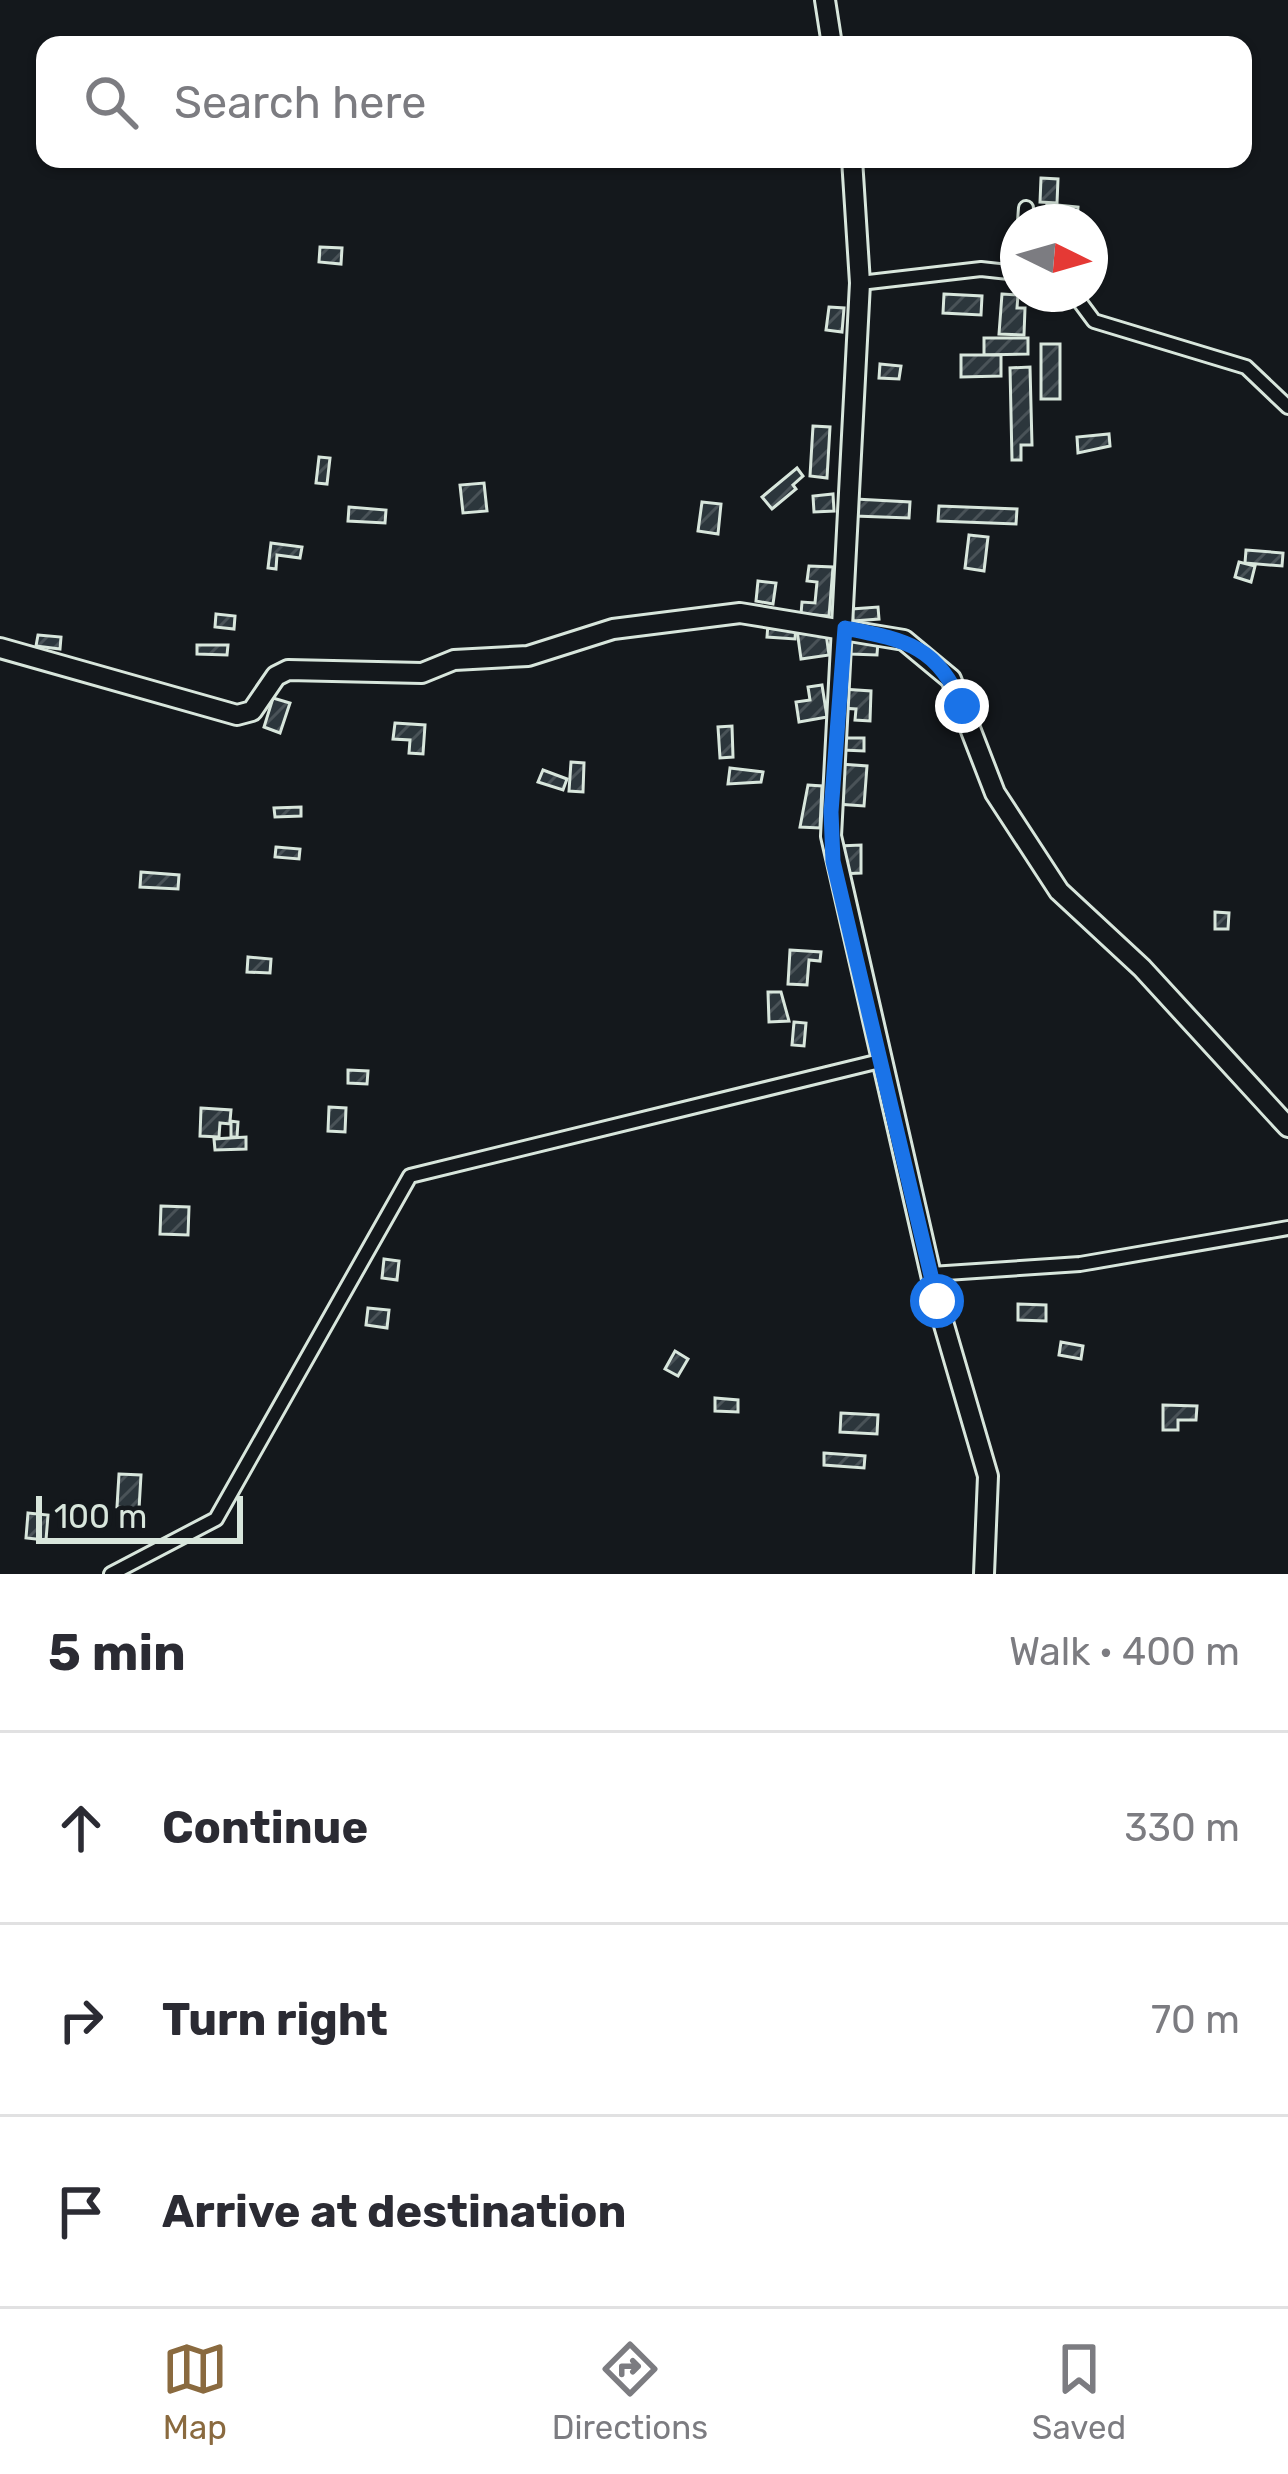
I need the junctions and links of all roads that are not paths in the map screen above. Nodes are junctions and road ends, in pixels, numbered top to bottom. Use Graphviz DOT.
graph roads {
  1 [pos="825,0"];
  2 [pos="831,36"];
  3 [pos="853,168"];
  4 [pos="1000,271"];
  5 [pos="860,283"];
  6 [pos="1087,312"];
  7 [pos="1288,407"];
  8 [pos="845,628"];
  9 [pos="0,648"];
  10 [pos="880,1061"];
  11 [pos="1288,1127"];
  12 [pos="1288,1228"];
  13 [pos="931,1274"];
  14 [pos="111,1574"];
  15 [pos="984,1574"];
  1 -- 2 [label="street"];
  3 -- 5 [label="street"];
  4 -- 5 [label="street"];
  5 -- 8 [label="street"];
  6 -- 7 [label="street"];
  8 -- 9 [label="street"];
  8 -- 10 [label="street"];
  8 -- 11 [label="street"];
  10 -- 13 [label="street"];
  10 -- 14 [label="street"];
  12 -- 13 [label="street"];
  13 -- 15 [label="street"];
}
